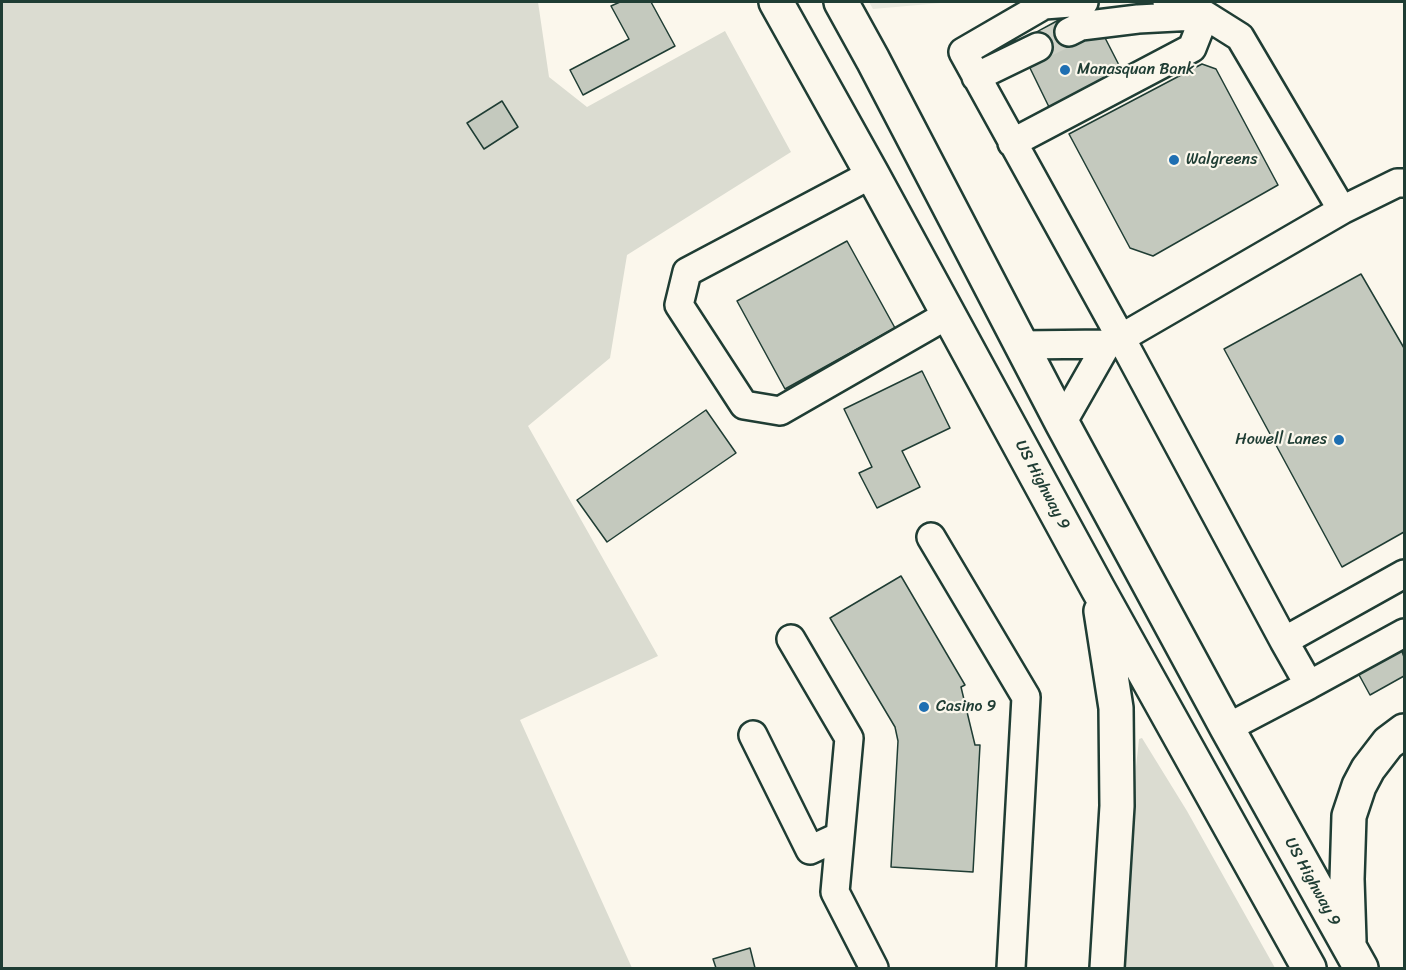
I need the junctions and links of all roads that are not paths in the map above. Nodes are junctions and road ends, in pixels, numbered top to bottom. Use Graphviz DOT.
graph roads {
  1 [pos="776,2"];
  2 [pos="840,2"];
  3 [pos="1084,2"];
  4 [pos="1167,2"];
  5 [pos="1205,15"];
  6 [pos="1069,32"];
  7 [pos="1038,47"];
  8 [pos="976,77"];
  9 [pos="1012,144"];
  10 [pos="872,174"];
  11 [pos="1404,183"];
  12 [pos="1342,210"];
  13 [pos="949,314"];
  14 [pos="1114,341"];
  15 [pos="1020,345"];
  16 [pos="1062,423"];
  17 [pos="931,537"];
  18 [pos="1404,574"];
  19 [pos="1098,589"];
  20 [pos="1404,633"];
  21 [pos="792,639"];
  22 [pos="1284,642"];
  23 [pos="1309,685"];
  24 [pos="1227,728"];
  25 [pos="1404,731"];
  26 [pos="753,735"];
  27 [pos="840,836"];
  28 [pos="1355,959"];
  29 [pos="874,969"];
  30 [pos="1011,969"];
  31 [pos="1107,969"];
  32 [pos="1309,969"];
  1 -- 10 [label="highway, US Highway 9"];
  2 -- 15 [label="highway, US Highway 9"];
  3 -- 8 [label="lane"];
  4 -- 5 [label="lane"];
  5 -- 6 [label="lane"];
  5 -- 9 [label="lane"];
  5 -- 12 [label="lane"];
  7 -- 8 [label="lane"];
  8 -- 9 [label="lane"];
  9 -- 14 [label="lane"];
  10 -- 13 [label="highway, US Highway 9"];
  10 -- 13 [label="lane"];
  11 -- 12 [label="lane"];
  12 -- 14 [label="lane"];
  13 -- 19 [label="highway, US Highway 9"];
  14 -- 15 [label="lane"];
  14 -- 16 [label="lane"];
  14 -- 22 [label="lane"];
  15 -- 16 [label="highway, US Highway 9"];
  16 -- 24 [label="highway, US Highway 9"];
  17 -- 30 [label="lane"];
  18 -- 22 [label="lane"];
  19 -- 31 [label="highway"];
  19 -- 32 [label="highway, US Highway 9"];
  20 -- 23 [label="lane"];
  21 -- 27 [label="lane"];
  22 -- 23 [label="lane"];
  23 -- 24 [label="lane"];
  24 -- 28 [label="highway, US Highway 9"];
  25 -- 28 [label="highway"];
  26 -- 27 [label="lane"];
  27 -- 29 [label="lane"];
}
